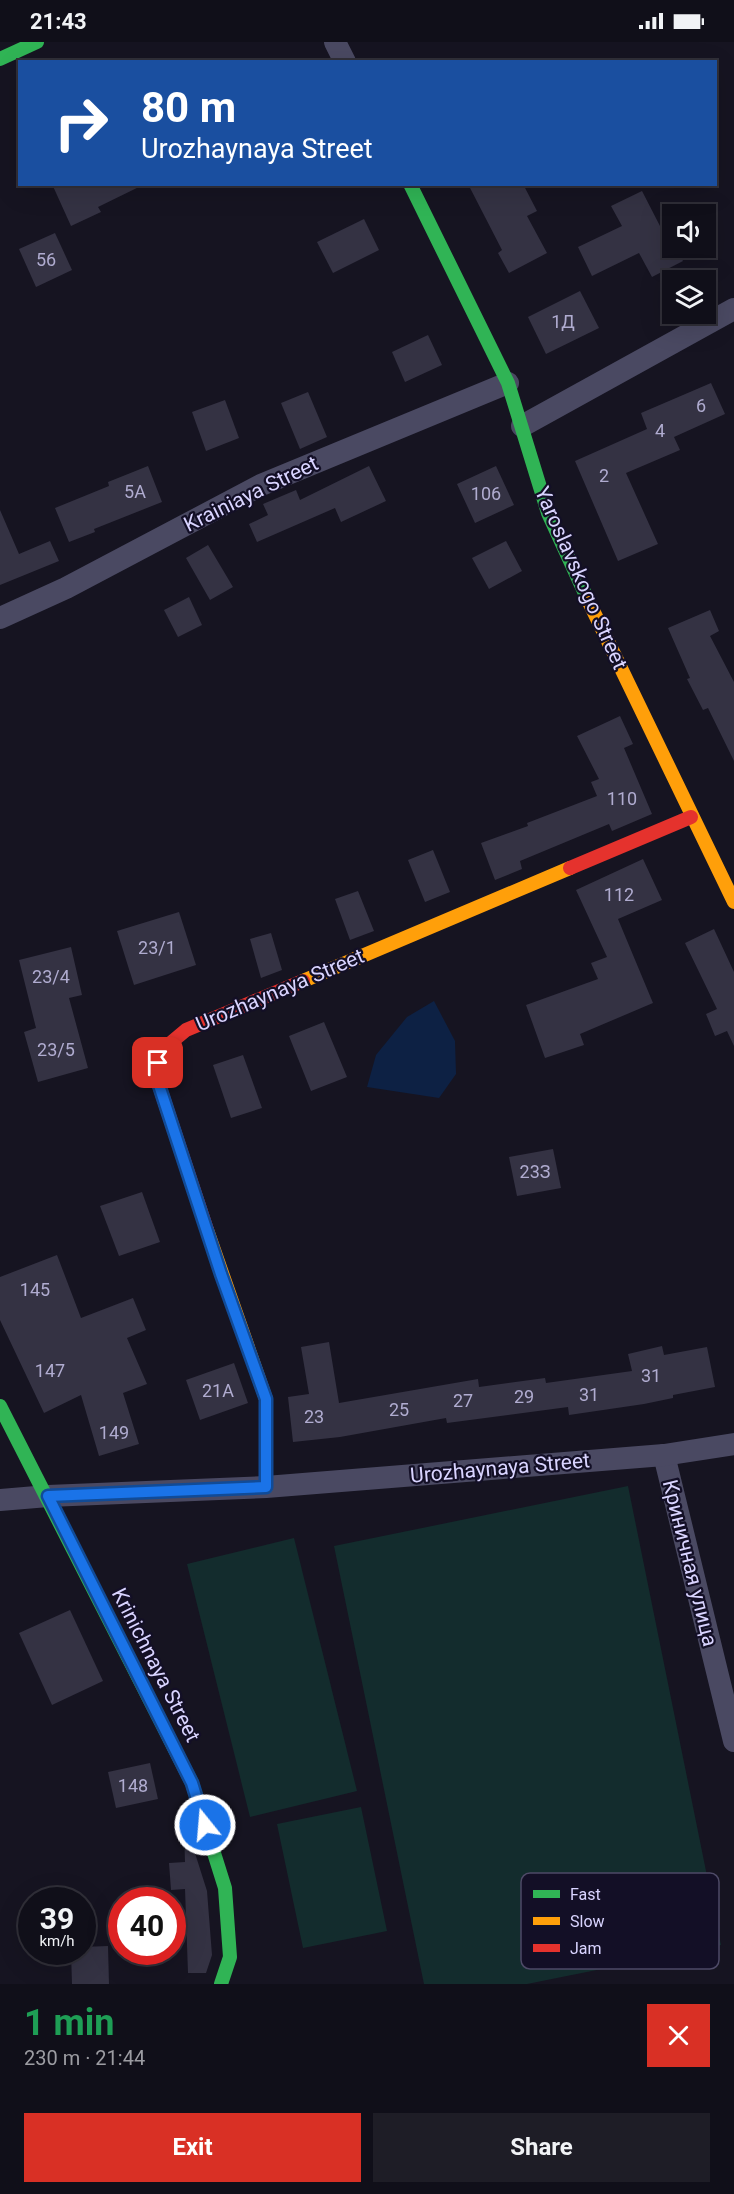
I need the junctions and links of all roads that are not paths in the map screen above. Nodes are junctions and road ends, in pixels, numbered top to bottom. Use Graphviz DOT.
graph roads {
  1 [pos="37,42"];
  2 [pos="335,42"];
  3 [pos="0,59"];
  4 [pos="344,60"];
  5 [pos="411,186"];
  6 [pos="734,309"];
  7 [pos="508,383"];
  8 [pos="522,426"];
  9 [pos="0,618"];
  10 [pos="691,817"];
  11 [pos="734,902"];
  12 [pos="0,1406"];
  13 [pos="734,1444"];
  14 [pos="664,1455"];
  15 [pos="266,1487"];
  16 [pos="48,1496"];
  17 [pos="0,1500"];
  18 [pos="734,1741"];
  19 [pos="221,1984"];
  1 -- 3 [label="street"];
  2 -- 4 [label="street"];
  5 -- 7 [label="street, Yaroslavskogo Street"];
  6 -- 8 [label="street"];
  7 -- 8 [label="street, Yaroslavskogo Street"];
  7 -- 9 [label="street, Krainiaya Street"];
  8 -- 10 [label="street, Yaroslavskogo Street"];
  10 -- 11 [label="street, Yaroslavskogo Street"];
  10 -- 15 [label="street, Urozhaynaya Street"];
  12 -- 16 [label="street, Krinichnaya Street"];
  13 -- 14 [label="street, Urozhaynaya Street"];
  14 -- 15 [label="street, Urozhaynaya Street"];
  14 -- 18 [label="street, Криничная улица"];
  15 -- 16 [label="street, Urozhaynaya Street"];
  16 -- 17 [label="street, Urozhaynaya Street"];
  16 -- 19 [label="street, Krinichnaya Street"];
}
